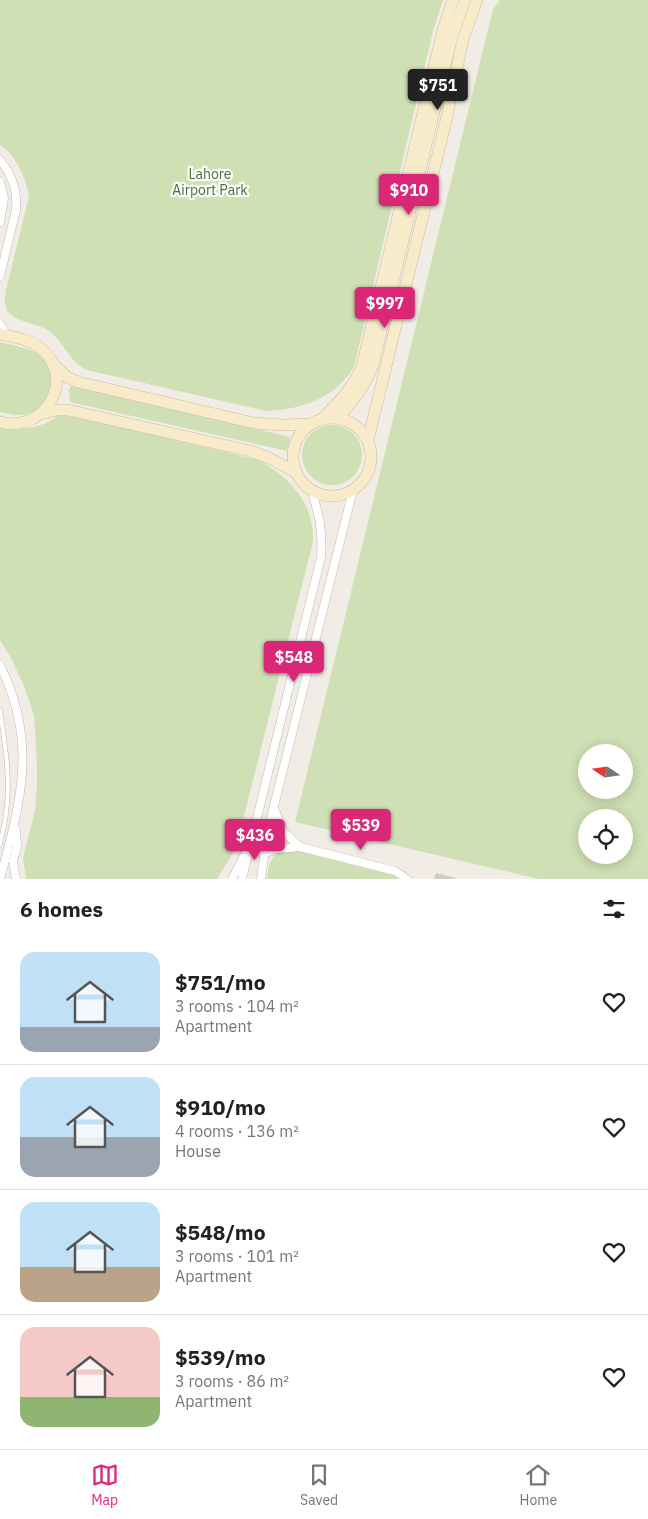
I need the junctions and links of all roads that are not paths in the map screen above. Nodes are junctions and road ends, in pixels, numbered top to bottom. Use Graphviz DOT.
graph roads {
  1 [pos="454,0"];
  2 [pos="465,0"];
  3 [pos="477,0"];
  4 [pos="0,160"];
  5 [pos="0,182"];
  6 [pos="0,222"];
  7 [pos="0,276"];
  8 [pos="0,324"];
  9 [pos="4,335"];
  10 [pos="53,364"];
  11 [pos="41,414"];
  12 [pos="323,418"];
  13 [pos="338,418"];
  14 [pos="0,422"];
  15 [pos="310,424"];
  16 [pos="368,440"];
  17 [pos="296,473"];
  18 [pos="312,490"];
  19 [pos="353,490"];
  20 [pos="0,665"];
  21 [pos="0,710"];
  22 [pos="274,808"];
  23 [pos="16,820"];
  24 [pos="255,831"];
  25 [pos="0,844"];
  26 [pos="300,847"];
  27 [pos="263,854"];
  28 [pos="0,879"];
  29 [pos="16,879"];
  30 [pos="232,879"];
  31 [pos="242,879"];
  32 [pos="261,879"];
  33 [pos="407,879"];
  1 -- 12 [label="street"];
  2 -- 13 [label="street"];
  3 -- 16 [label="street"];
  4 -- 7 [label="street"];
  5 -- 6 [label="street"];
  8 -- 9 [label="street"];
  9 -- 10 [label="street"];
  10 -- 11 [label="street"];
  10 -- 15 [label="street"];
  11 -- 14 [label="street"];
  11 -- 17 [label="street"];
  12 -- 13 [label="street"];
  12 -- 15 [label="street"];
  13 -- 16 [label="street"];
  15 -- 17 [label="street"];
  16 -- 19 [label="street"];
  17 -- 18 [label="street"];
  18 -- 19 [label="street"];
  18 -- 24 [label="street"];
  19 -- 22 [label="street"];
  20 -- 23 [label="street"];
  21 -- 25 [label="lane"];
  22 -- 26 [label="street"];
  22 -- 27 [label="street"];
  23 -- 28 [label="street"];
  23 -- 29 [label="street"];
  24 -- 30 [label="street"];
  24 -- 31 [label="street"];
  26 -- 27 [label="street"];
  26 -- 33 [label="street"];
  27 -- 32 [label="street"];
}
